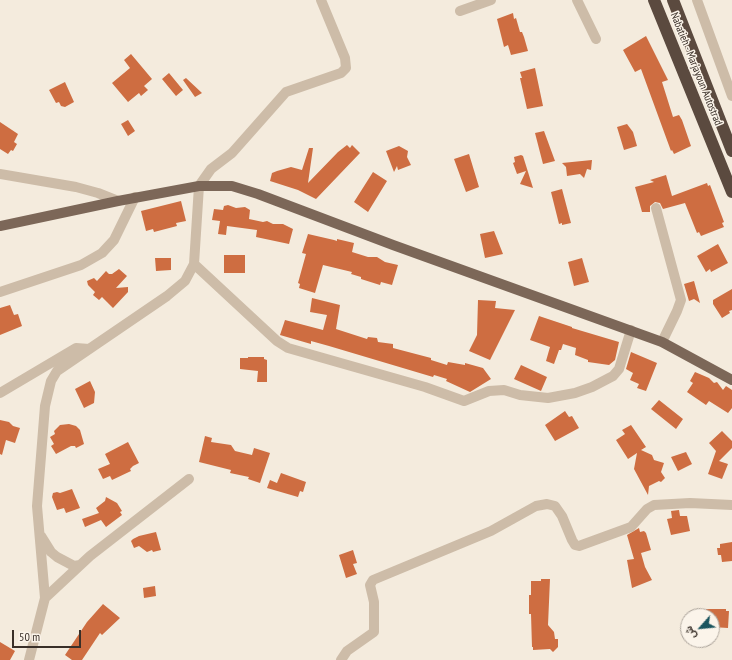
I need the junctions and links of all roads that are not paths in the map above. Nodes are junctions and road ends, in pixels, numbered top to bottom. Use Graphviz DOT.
graph roads {
  1 [pos="322,0"];
  2 [pos="491,0"];
  3 [pos="577,0"];
  4 [pos="654,0"];
  5 [pos="673,0"];
  6 [pos="697,0"];
  7 [pos="460,11"];
  8 [pos="596,39"];
  9 [pos="732,96"];
  10 [pos="732,152"];
  11 [pos="0,174"];
  12 [pos="199,186"];
  13 [pos="732,192"];
  14 [pos="135,197"];
  15 [pos="118,201"];
  16 [pos="656,208"];
  17 [pos="0,226"];
  18 [pos="194,264"];
  19 [pos="0,292"];
  20 [pos="631,330"];
  21 [pos="662,342"];
  22 [pos="89,349"];
  23 [pos="732,380"];
  24 [pos="0,393"];
  25 [pos="189,479"];
  26 [pos="732,505"];
  27 [pos="40,534"];
  28 [pos="80,565"];
  29 [pos="45,598"];
  30 [pos="30,660"];
  31 [pos="341,660"];
  1 -- 12 [label="street"];
  2 -- 7 [label="street"];
  3 -- 8 [label="street"];
  4 -- 13 [label="highway, Nabatieh - Marjayoun Autostrad"];
  5 -- 10 [label="highway, Nabatieh - Marjayoun Autostrad"];
  6 -- 9 [label="street"];
  11 -- 15 [label="street"];
  12 -- 14 [label="main road"];
  12 -- 18 [label="street"];
  12 -- 20 [label="main road"];
  14 -- 15 [label="main road"];
  14 -- 19 [label="street"];
  15 -- 17 [label="main road"];
  16 -- 21 [label="street"];
  18 -- 20 [label="street"];
  18 -- 22 [label="street"];
  20 -- 21 [label="main road"];
  21 -- 23 [label="main road"];
  22 -- 24 [label="street"];
  22 -- 27 [label="street"];
  25 -- 28 [label="street"];
  26 -- 31 [label="street"];
  27 -- 28 [label="street"];
  27 -- 29 [label="street"];
  28 -- 29 [label="street"];
  29 -- 30 [label="street"];
}
